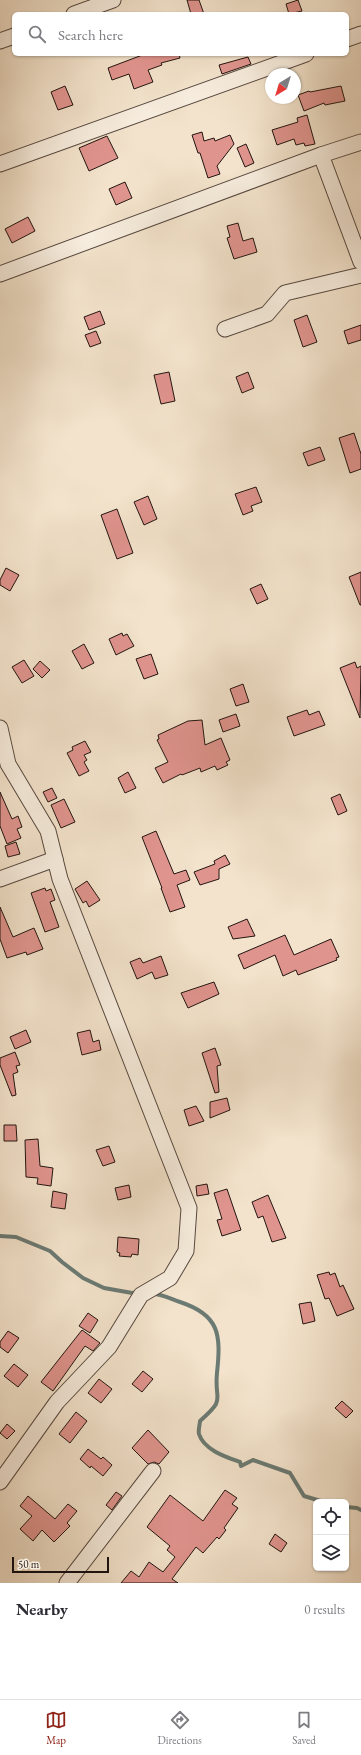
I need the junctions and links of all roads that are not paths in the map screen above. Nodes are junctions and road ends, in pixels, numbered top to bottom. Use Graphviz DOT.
graph roads {
  1 [pos="113,0"];
  2 [pos="80,12"];
  3 [pos="361,34"];
  4 [pos="12,37"];
  5 [pos="349,38"];
  6 [pos="0,41"];
  7 [pos="300,56"];
  8 [pos="361,142"];
  9 [pos="321,155"];
  10 [pos="0,164"];
  11 [pos="361,262"];
  12 [pos="0,274"];
  13 [pos="361,275"];
  14 [pos="225,329"];
  15 [pos="0,728"];
  16 [pos="55,859"];
  17 [pos="0,879"];
  18 [pos="153,1471"];
  19 [pos="0,1482"];
  20 [pos="67,1583"];
  1 -- 2 [label="street"];
  3 -- 5 [label="street"];
  4 -- 6 [label="street"];
  7 -- 10 [label="street"];
  8 -- 9 [label="street"];
  9 -- 11 [label="street"];
  9 -- 12 [label="street"];
  13 -- 14 [label="street"];
  15 -- 16 [label="street"];
  16 -- 17 [label="street"];
  16 -- 19 [label="street"];
  18 -- 20 [label="street"];
}
